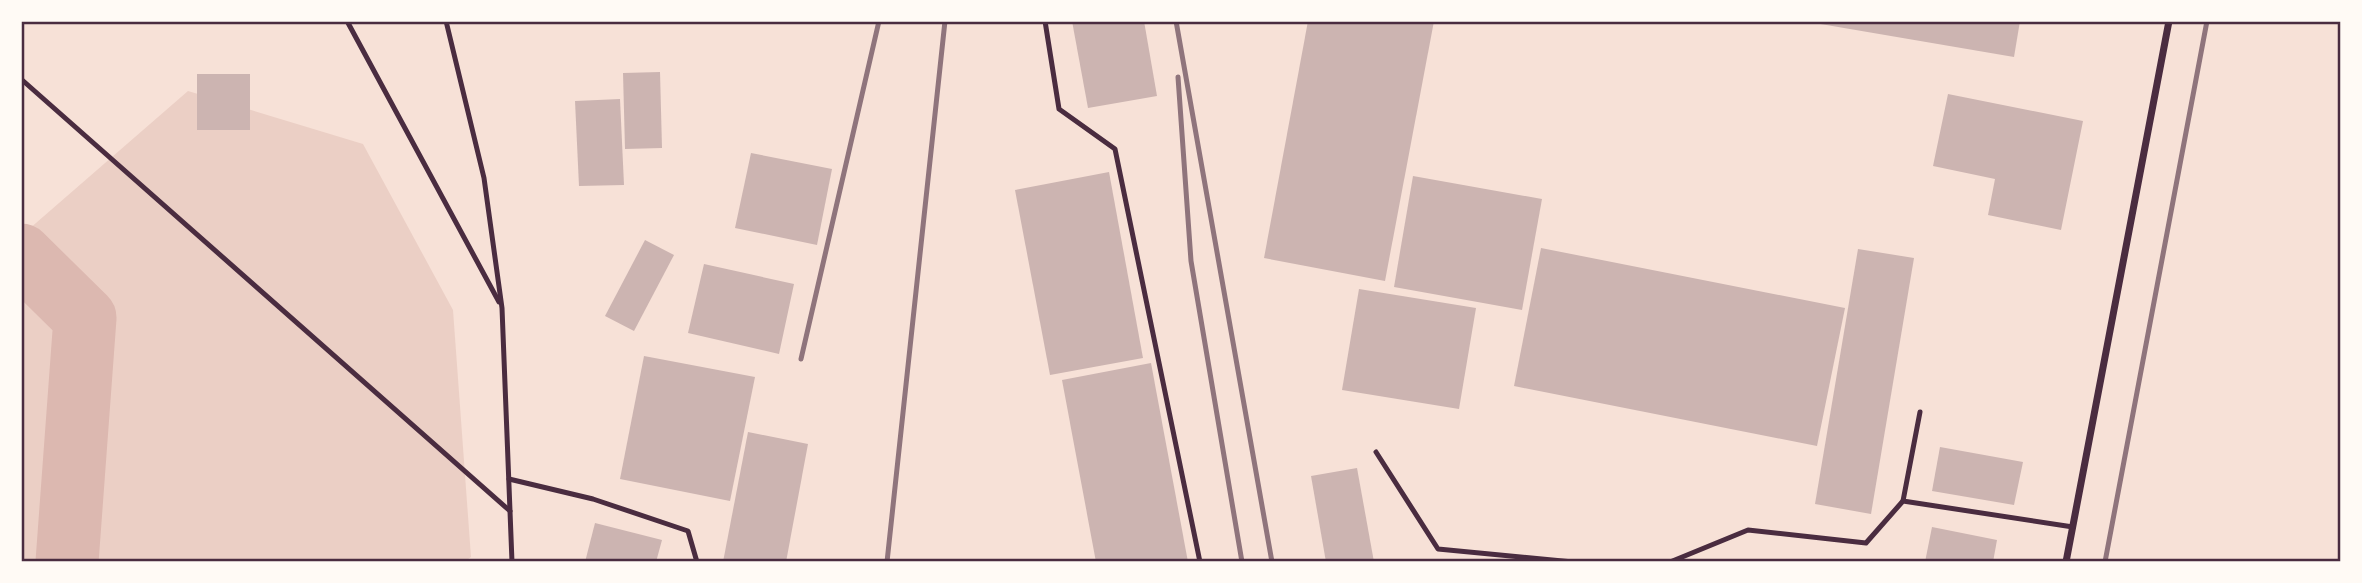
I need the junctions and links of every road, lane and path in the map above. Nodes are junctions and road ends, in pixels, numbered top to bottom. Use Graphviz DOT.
graph roads {
  1 [pos="347,21"];
  2 [pos="446,21"];
  3 [pos="1045,21"];
  4 [pos="2169,21"];
  5 [pos="21,79"];
  6 [pos="502,307"];
  7 [pos="1920,412"];
  8 [pos="1376,452"];
  9 [pos="509,479"];
  10 [pos="1903,501"];
  11 [pos="510,511"];
  12 [pos="2073,527"];
  13 [pos="512,562"];
  14 [pos="697,562"];
  15 [pos="1200,562"];
  16 [pos="1573,562"];
  17 [pos="1670,562"];
  18 [pos="2066,562"];
  1 -- 6 [label="lane"];
  2 -- 6 [label="lane"];
  3 -- 15 [label="lane"];
  4 -- 12 [label="street"];
  5 -- 11 [label="lane"];
  6 -- 9 [label="lane"];
  7 -- 10 [label="lane"];
  8 -- 16 [label="lane"];
  9 -- 11 [label="lane"];
  9 -- 14 [label="lane"];
  10 -- 12 [label="lane"];
  10 -- 17 [label="lane"];
  11 -- 13 [label="lane"];
  12 -- 18 [label="street"];
}
